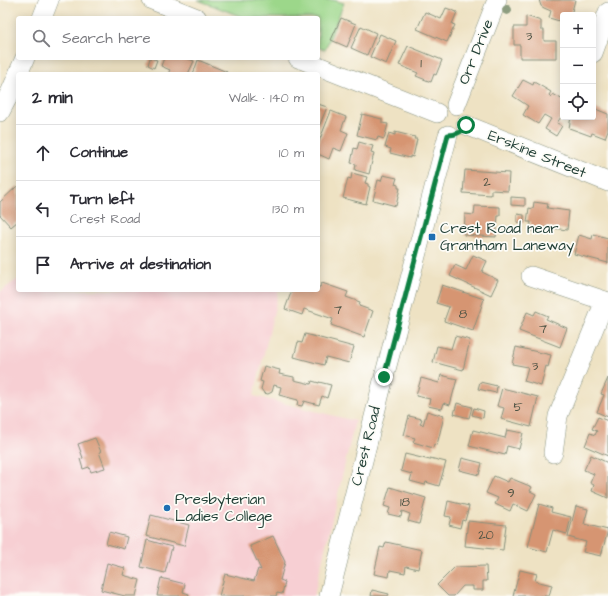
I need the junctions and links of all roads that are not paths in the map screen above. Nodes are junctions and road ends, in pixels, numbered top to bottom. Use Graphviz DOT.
graph roads {
  1 [pos="49,0"];
  2 [pos="152,0"];
  3 [pos="497,0"];
  4 [pos="608,12"];
  5 [pos="43,16"];
  6 [pos="192,16"];
  7 [pos="595,48"];
  8 [pos="24,60"];
  9 [pos="303,60"];
  10 [pos="19,72"];
  11 [pos="16,79"];
  12 [pos="456,105"];
  13 [pos="0,112"];
  14 [pos="437,113"];
  15 [pos="466,125"];
  16 [pos="448,135"];
  17 [pos="608,182"];
  18 [pos="531,276"];
  19 [pos="607,301"];
  20 [pos="553,454"];
  21 [pos="329,596"];
  1 -- 5 [label="street"];
  2 -- 6 [label="street"];
  3 -- 12 [label="street, Orr Drive"];
  4 -- 7 [label="street"];
  8 -- 10 [label="street"];
  9 -- 14 [label="street"];
  11 -- 13 [label="street"];
  12 -- 14 [label="street"];
  12 -- 15 [label="street"];
  14 -- 16 [label="street"];
  15 -- 16 [label="street"];
  15 -- 17 [label="street, Erskine Street"];
  16 -- 21 [label="street, Crest Road"];
  18 -- 19 [label="street"];
  19 -- 20 [label="street"];
}
